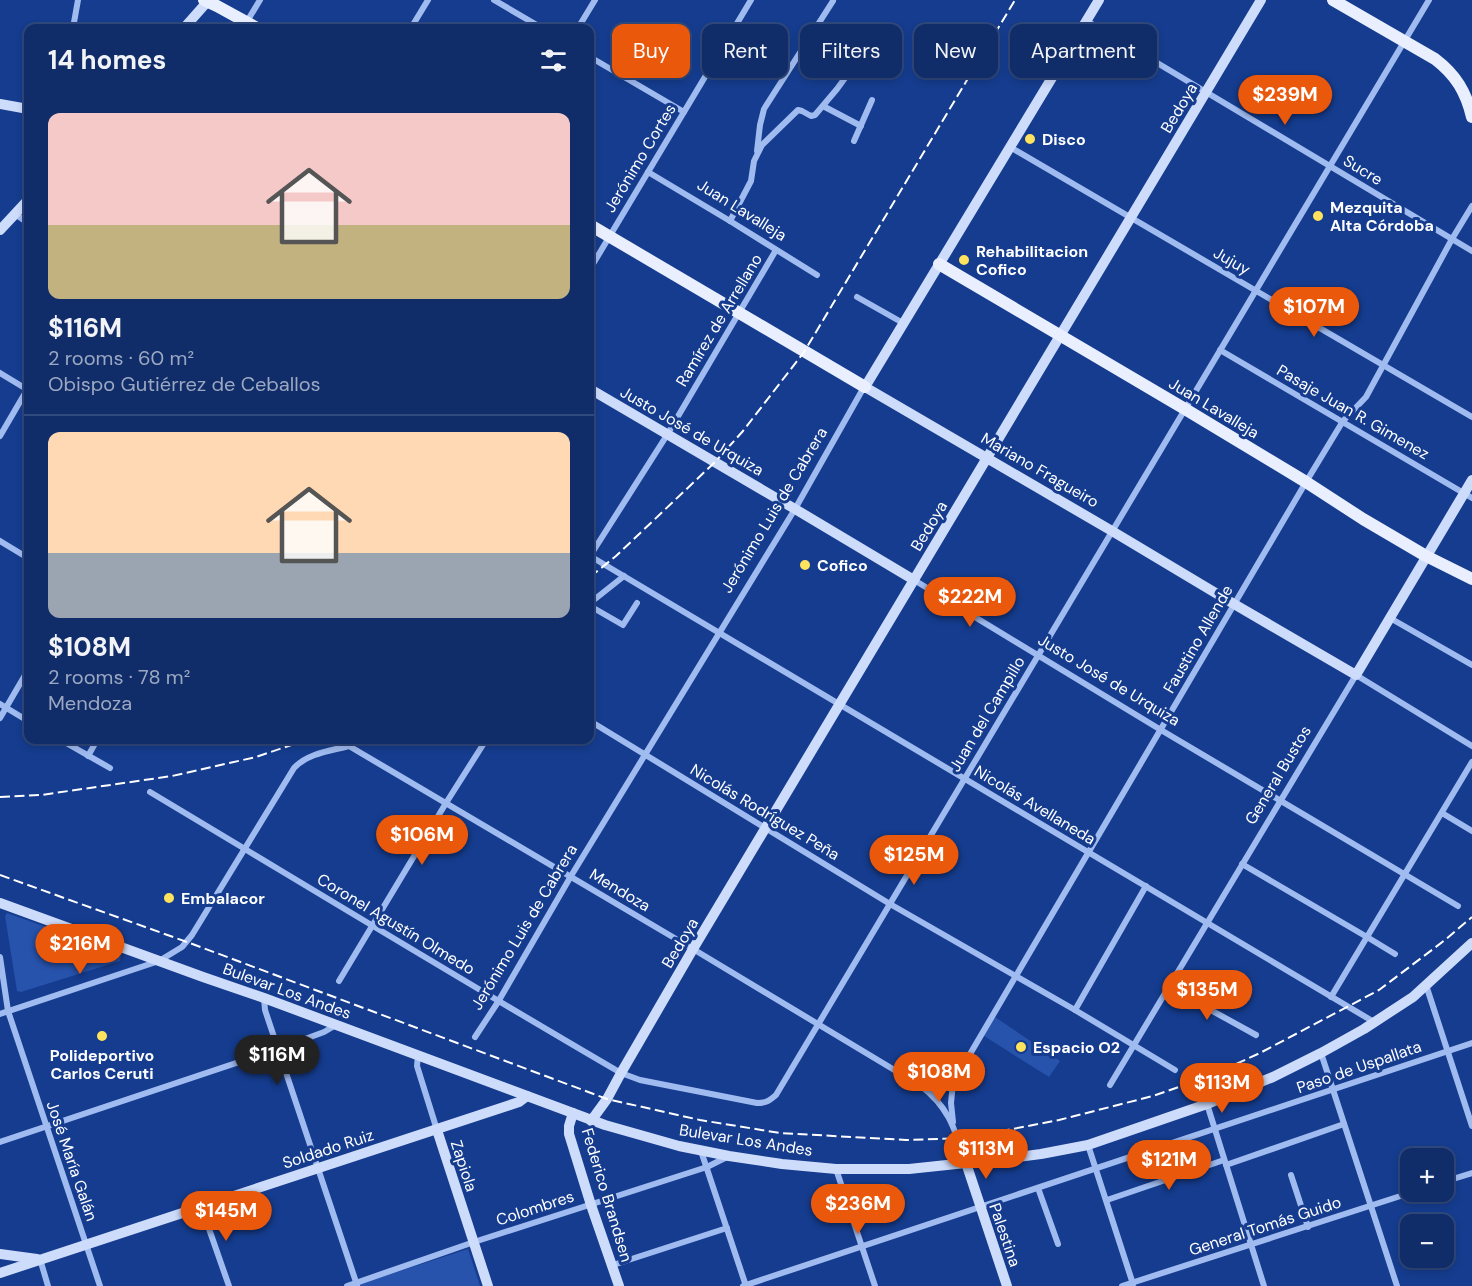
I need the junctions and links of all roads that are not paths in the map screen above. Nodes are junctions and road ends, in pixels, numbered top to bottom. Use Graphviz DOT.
graph roads {
  1 [pos="78,0"];
  2 [pos="207,0"];
  3 [pos="260,0"];
  4 [pos="428,0"];
  5 [pos="494,0"];
  6 [pos="595,0"];
  7 [pos="751,0"];
  8 [pos="1099,0"];
  9 [pos="1262,0"];
  10 [pos="1333,0"];
  11 [pos="1429,0"];
  12 [pos="833,1"];
  13 [pos="1087,21"];
  14 [pos="74,24"];
  15 [pos="187,24"];
  16 [pos="245,24"];
  17 [pos="249,24"];
  18 [pos="413,24"];
  19 [pos="535,24"];
  20 [pos="580,24"];
  21 [pos="1404,41"];
  22 [pos="594,59"];
  23 [pos="845,78"];
  24 [pos="1206,93"];
  25 [pos="872,100"];
  26 [pos="0,104"];
  27 [pos="823,106"];
  28 [pos="24,108"];
  29 [pos="684,112"];
  30 [pos="1472,117"];
  31 [pos="861,126"];
  32 [pos="854,141"];
  33 [pos="1010,147"];
  34 [pos="756,154"];
  35 [pos="1330,166"];
  36 [pos="648,172"];
  37 [pos="24,204"];
  38 [pos="1472,206"];
  39 [pos="15,214"];
  40 [pos="1131,218"];
  41 [pos="24,220"];
  42 [pos="730,221"];
  43 [pos="594,228"];
  44 [pos="0,230"];
  45 [pos="609,237"];
  46 [pos="1452,239"];
  47 [pos="776,250"];
  48 [pos="1472,250"];
  49 [pos="594,261"];
  50 [pos="939,264"];
  51 [pos="817,275"];
  52 [pos="1256,291"];
  53 [pos="857,297"];
  54 [pos="739,313"];
  55 [pos="903,323"];
  56 [pos="1060,336"];
  57 [pos="1220,351"];
  58 [pos="1384,365"];
  59 [pos="0,373"];
  60 [pos="24,387"];
  61 [pos="865,387"];
  62 [pos="594,391"];
  63 [pos="24,396"];
  64 [pos="1185,409"];
  65 [pos="1472,417"];
  66 [pos="1343,421"];
  67 [pos="667,435"];
  68 [pos="0,436"];
  69 [pos="987,458"];
  70 [pos="1472,480"];
  71 [pos="1306,482"];
  72 [pos="1468,496"];
  73 [pos="795,509"];
  74 [pos="1112,531"];
  75 [pos="0,541"];
  76 [pos="594,550"];
  77 [pos="24,556"];
  78 [pos="1426,556"];
  79 [pos="594,558"];
  80 [pos="624,576"];
  81 [pos="1472,579"];
  82 [pos="914,580"];
  83 [pos="594,602"];
  84 [pos="637,603"];
  85 [pos="1234,604"];
  86 [pos="594,607"];
  87 [pos="1390,618"];
  88 [pos="718,632"];
  89 [pos="1038,655"];
  90 [pos="1472,665"];
  91 [pos="1356,675"];
  92 [pos="24,676"];
  93 [pos="840,704"];
  94 [pos="3,706"];
  95 [pos="0,718"];
  96 [pos="24,719"];
  97 [pos="594,723"];
  98 [pos="1161,730"];
  99 [pos="68,744"];
  100 [pos="95,744"];
  101 [pos="345,744"];
  102 [pos="350,744"];
  103 [pos="483,744"];
  104 [pos="1472,746"];
  105 [pos="645,755"];
  106 [pos="88,756"];
  107 [pos="1472,762"];
  108 [pos="110,768"];
  109 [pos="965,778"];
  110 [pos="150,792"];
  111 [pos="1281,800"];
  112 [pos="446,803"];
  113 [pos="1442,813"];
  114 [pos="766,829"];
  115 [pos="1472,831"];
  116 [pos="244,848"];
  117 [pos="1089,853"];
  118 [pos="1242,864"];
  119 [pos="1405,874"];
  120 [pos="571,876"];
  121 [pos="1146,886"];
  122 [pos="0,903"];
  123 [pos="890,904"];
  124 [pos="1458,906"];
  125 [pos="1207,923"];
  126 [pos="373,925"];
  127 [pos="1367,937"];
  128 [pos="1472,943"];
  129 [pos="693,949"];
  130 [pos="1395,954"];
  131 [pos="0,957"];
  132 [pos="159,961"];
  133 [pos="1016,976"];
  134 [pos="339,981"];
  135 [pos="1426,985"];
  136 [pos="1169,987"];
  137 [pos="1331,997"];
  138 [pos="264,998"];
  139 [pos="498,1002"];
  140 [pos="1075,1010"];
  141 [pos="8,1011"];
  142 [pos="0,1014"];
  143 [pos="1375,1023"];
  144 [pos="818,1024"];
  145 [pos="337,1025"];
  146 [pos="1256,1035"];
  147 [pos="476,1037"];
  148 [pos="1472,1044"];
  149 [pos="1134,1046"];
  150 [pos="278,1049"];
  151 [pos="1447,1051"];
  152 [pos="1321,1053"];
  153 [pos="418,1055"];
  154 [pos="1175,1070"];
  155 [pos="621,1073"];
  156 [pos="953,1083"];
  157 [pos="1110,1085"];
  158 [pos="921,1086"];
  159 [pos="1333,1090"];
  160 [pos="527,1096"];
  161 [pos="608,1099"];
  162 [pos="770,1101"];
  163 [pos="1207,1104"];
  164 [pos="1470,1111"];
  165 [pos="573,1113"];
  166 [pos="591,1121"];
  167 [pos="1344,1124"];
  168 [pos="605,1125"];
  169 [pos="46,1126"];
  170 [pos="953,1126"];
  171 [pos="1472,1126"];
  172 [pos="1214,1129"];
  173 [pos="436,1130"];
  174 [pos="0,1142"];
  175 [pos="1088,1145"];
  176 [pos="701,1150"];
  177 [pos="729,1156"];
  178 [pos="1225,1162"];
  179 [pos="966,1163"];
  180 [pos="707,1167"];
  181 [pos="318,1168"];
  182 [pos="1095,1168"];
  183 [pos="836,1169"];
  184 [pos="1472,1173"];
  185 [pos="1291,1175"];
  186 [pos="1454,1179"];
  187 [pos="1038,1188"];
  188 [pos="1400,1196"];
  189 [pos="1107,1200"];
  190 [pos="591,1205"];
  191 [pos="201,1206"];
  192 [pos="980,1206"];
  193 [pos="1370,1206"];
  194 [pos="1308,1227"];
  195 [pos="727,1228"];
  196 [pos="474,1242"];
  197 [pos="86,1244"];
  198 [pos="1058,1244"];
  199 [pos="1251,1245"];
  200 [pos="862,1247"];
  201 [pos="0,1254"];
  202 [pos="40,1259"];
  203 [pos="613,1266"];
  204 [pos="0,1273"];
  205 [pos="1133,1284"];
  206 [pos="356,1285"];
  207 [pos="48,1286"];
  208 [pos="100,1286"];
  209 [pos="229,1286"];
  210 [pos="347,1286"];
  211 [pos="488,1286"];
  212 [pos="619,1286"];
  213 [pos="745,1286"];
  214 [pos="875,1286"];
  215 [pos="1007,1286"];
  216 [pos="1122,1286"];
  217 [pos="1264,1286"];
  218 [pos="1396,1286"];
  1 -- 14 [label="street"];
  2 -- 15 [label="main road"];
  2 -- 16 [label="main road"];
  3 -- 17 [label="street"];
  4 -- 18 [label="street"];
  5 -- 19 [label="street"];
  6 -- 20 [label="street"];
  7 -- 29 [label="street, Jerónimo Cortes"];
  8 -- 13 [label="main road, Jerónimo Luis de Cabrera"];
  9 -- 24 [label="main road, Bedoya"];
  10 -- 21 [label="main road"];
  11 -- 21 [label="street, Juan del Campillo"];
  12 -- 34 [label="street"];
  13 -- 24 [label="street, Sucre"];
  13 -- 33 [label="main road, Jerónimo Luis de Cabrera"];
  21 -- 30 [label="main road"];
  21 -- 35 [label="street, Juan del Campillo"];
  22 -- 29 [label="street"];
  23 -- 27 [label="street"];
  24 -- 35 [label="street, Sucre"];
  24 -- 40 [label="main road, Bedoya"];
  25 -- 31 [label="street"];
  26 -- 28 [label="main road"];
  27 -- 31 [label="street"];
  27 -- 34 [label="street"];
  29 -- 36 [label="street, Jerónimo Cortes"];
  31 -- 32 [label="street"];
  33 -- 40 [label="street, Jujuy"];
  33 -- 50 [label="main road, Jerónimo Luis de Cabrera"];
  34 -- 42 [label="street"];
  35 -- 46 [label="street, Sucre"];
  35 -- 52 [label="street, Juan del Campillo"];
  36 -- 42 [label="street, Juan Lavalleja"];
  36 -- 45 [label="street, Jerónimo Cortes"];
  37 -- 39 [label="main road"];
  38 -- 46 [label="street, Faustino Allende"];
  39 -- 41 [label="street"];
  39 -- 44 [label="main road"];
  40 -- 52 [label="street, Jujuy"];
  40 -- 56 [label="main road, Bedoya"];
  42 -- 47 [label="street, Juan Lavalleja"];
  43 -- 45 [label="main road, Mariano Fragueiro"];
  45 -- 49 [label="street, Jerónimo Cortes"];
  45 -- 54 [label="main road, Mariano Fragueiro"];
  46 -- 48 [label="street, Sucre"];
  46 -- 58 [label="street, Faustino Allende"];
  47 -- 51 [label="street, Juan Lavalleja"];
  47 -- 54 [label="street, Ramírez de Arrellano"];
  50 -- 55 [label="main road, Jerónimo Luis de Cabrera"];
  50 -- 56 [label="main road, Juan Lavalleja"];
  52 -- 57 [label="street, Juan del Campillo"];
  52 -- 58 [label="street, Jujuy"];
  53 -- 55 [label="street"];
  54 -- 61 [label="main road, Mariano Fragueiro"];
  54 -- 67 [label="street, Ramírez de Arrellano"];
  55 -- 61 [label="main road, Jerónimo Luis de Cabrera"];
  56 -- 64 [label="main road, Juan Lavalleja"];
  56 -- 69 [label="main road, Bedoya"];
  57 -- 64 [label="street, Juan del Campillo"];
  57 -- 66 [label="street, Pasaje Juan R. Gimenez"];
  58 -- 65 [label="street, Jujuy"];
  58 -- 66 [label="street, Faustino Allende"];
  59 -- 60 [label="street"];
  61 -- 69 [label="main road, Mariano Fragueiro"];
  61 -- 73 [label="street, Jerónimo Luis de Cabrera"];
  62 -- 67 [label="main road, Justo José de Urquiza"];
  63 -- 68 [label="street"];
  64 -- 71 [label="main road, Juan Lavalleja"];
  64 -- 74 [label="street, Juan del Campillo"];
  66 -- 71 [label="street, Faustino Allende"];
  66 -- 72 [label="street, Pasaje Juan R. Gimenez"];
  67 -- 73 [label="main road, Justo José de Urquiza"];
  67 -- 76 [label="street, Ramírez de Arrellano"];
  69 -- 74 [label="main road, Mariano Fragueiro"];
  69 -- 82 [label="main road, Bedoya"];
  70 -- 72 [label="main road, General Bustos"];
  71 -- 78 [label="main road, Juan Lavalleja"];
  71 -- 85 [label="street, Faustino Allende"];
  72 -- 78 [label="main road, General Bustos"];
  73 -- 82 [label="main road, Justo José de Urquiza"];
  73 -- 88 [label="street, Jerónimo Luis de Cabrera"];
  74 -- 85 [label="main road, Mariano Fragueiro"];
  74 -- 89 [label="street, Juan del Campillo"];
  75 -- 77 [label="street"];
  78 -- 81 [label="main road, Juan Lavalleja"];
  78 -- 87 [label="main road, General Bustos"];
  79 -- 80 [label="street, Nicolás Avellaneda"];
  80 -- 83 [label="street"];
  80 -- 88 [label="street, Nicolás Avellaneda"];
  82 -- 89 [label="street, Justo José de Urquiza"];
  82 -- 93 [label="main road, Bedoya"];
  84 -- 86 [label="street"];
  85 -- 91 [label="main road, Mariano Fragueiro"];
  85 -- 98 [label="street, Faustino Allende"];
  87 -- 90 [label="street"];
  87 -- 91 [label="main road, General Bustos"];
  88 -- 93 [label="street, Nicolás Avellaneda"];
  88 -- 105 [label="street, Jerónimo Luis de Cabrera"];
  89 -- 98 [label="street, Justo José de Urquiza"];
  89 -- 109 [label="street, Juan del Campillo"];
  91 -- 104 [label="street, Mariano Fragueiro"];
  91 -- 111 [label="street, General Bustos"];
  92 -- 94 [label="street"];
  93 -- 109 [label="street, Nicolás Avellaneda"];
  93 -- 114 [label="main road, Bedoya"];
  94 -- 95 [label="street"];
  94 -- 96 [label="street"];
  97 -- 105 [label="street, Nicolás Rodríguez Peña"];
  98 -- 111 [label="street, Justo José de Urquiza"];
  98 -- 117 [label="street, Faustino Allende"];
  99 -- 106 [label="street"];
  100 -- 106 [label="street"];
  101 -- 116 [label="street, Mendoza"];
  102 -- 112 [label="street, Mendoza"];
  103 -- 112 [label="street"];
  105 -- 114 [label="street, Nicolás Rodríguez Peña"];
  105 -- 120 [label="street, Jerónimo Luis de Cabrera"];
  106 -- 108 [label="street"];
  107 -- 113 [label="street"];
  109 -- 117 [label="street, Nicolás Avellaneda"];
  109 -- 123 [label="street, Juan del Campillo"];
  110 -- 116 [label="street, Coronel Agustín Olmedo"];
  111 -- 118 [label="street, General Bustos"];
  111 -- 119 [label="street, Justo José de Urquiza"];
  112 -- 120 [label="street, Mendoza"];
  112 -- 126 [label="street"];
  113 -- 115 [label="street"];
  113 -- 119 [label="street"];
  114 -- 123 [label="street, Nicolás Rodríguez Peña"];
  114 -- 129 [label="main road, Bedoya"];
  116 -- 126 [label="street, Coronel Agustín Olmedo"];
  116 -- 132 [label="street"];
  117 -- 121 [label="street, Nicolás Avellaneda"];
  117 -- 133 [label="street, Faustino Allende"];
  118 -- 125 [label="street, General Bustos"];
  118 -- 127 [label="street"];
  119 -- 124 [label="street, Justo José de Urquiza"];
  119 -- 127 [label="street"];
  120 -- 129 [label="street, Mendoza"];
  120 -- 139 [label="street, Jerónimo Luis de Cabrera"];
  121 -- 125 [label="street, Nicolás Avellaneda"];
  121 -- 140 [label="street"];
  122 -- 132 [label="main road, Bulevar Los Andes"];
  123 -- 133 [label="street, Nicolás Rodríguez Peña"];
  123 -- 144 [label="street, Juan del Campillo"];
  125 -- 136 [label="street, General Bustos"];
  125 -- 137 [label="street, Nicolás Avellaneda"];
  126 -- 134 [label="street"];
  126 -- 139 [label="street, Coronel Agustín Olmedo"];
  127 -- 130 [label="street"];
  127 -- 137 [label="street"];
  128 -- 135 [label="main road, Bulevar Los Andes"];
  129 -- 144 [label="street, Mendoza"];
  129 -- 155 [label="main road, Bedoya"];
  131 -- 141 [label="street, José María Galán"];
  132 -- 138 [label="main road, Bulevar Los Andes"];
  132 -- 141 [label="street"];
  133 -- 140 [label="street, Nicolás Rodríguez Peña"];
  133 -- 156 [label="street, Faustino Allende"];
  135 -- 143 [label="main road, Bulevar Los Andes"];
  135 -- 151 [label="street"];
  136 -- 146 [label="street"];
  136 -- 149 [label="street, General Bustos"];
  137 -- 143 [label="street, Nicolás Avellaneda"];
  138 -- 145 [label="main road, Bulevar Los Andes"];
  138 -- 150 [label="street"];
  139 -- 147 [label="street, Jerónimo Luis de Cabrera"];
  139 -- 155 [label="street, Coronel Agustín Olmedo"];
  140 -- 149 [label="street, Nicolás Rodríguez Peña"];
  141 -- 142 [label="street"];
  141 -- 169 [label="street, José María Galán"];
  143 -- 152 [label="main road, Bulevar Los Andes"];
  144 -- 158 [label="street, Mendoza"];
  144 -- 162 [label="street, Juan del Campillo"];
  145 -- 150 [label="street"];
  145 -- 153 [label="main road, Bulevar Los Andes"];
  148 -- 151 [label="street, Paso de Uspallata"];
  149 -- 154 [label="street, Nicolás Rodríguez Peña"];
  149 -- 157 [label="street, General Bustos"];
  150 -- 169 [label="street"];
  150 -- 181 [label="street"];
  151 -- 159 [label="street, Paso de Uspallata"];
  151 -- 164 [label="street"];
  152 -- 159 [label="street"];
  152 -- 163 [label="main road, Bulevar Los Andes"];
  153 -- 160 [label="main road, Bulevar Los Andes"];
  153 -- 173 [label="street, Zapiola"];
  155 -- 161 [label="main road, Bedoya"];
  155 -- 162 [label="street, Coronel Agustín Olmedo"];
  156 -- 158 [label="street"];
  156 -- 170 [label="street, Faustino Allende"];
  158 -- 170 [label="street, Mendoza"];
  159 -- 167 [label="street"];
  159 -- 172 [label="street, Paso de Uspallata"];
  160 -- 165 [label="main road, Bulevar Los Andes"];
  160 -- 173 [label="main road, Soldado Ruiz"];
  161 -- 166 [label="main road, Bedoya"];
  161 -- 168 [label="main road, Bedoya"];
  163 -- 172 [label="street"];
  163 -- 175 [label="main road, Bulevar Los Andes"];
  164 -- 171 [label="street"];
  165 -- 166 [label="main road, Bulevar Los Andes"];
  165 -- 190 [label="main road, Federico Brandsen"];
  166 -- 168 [label="main road, Bulevar Los Andes"];
  167 -- 178 [label="street"];
  167 -- 193 [label="street"];
  168 -- 176 [label="main road, Bulevar Los Andes"];
  169 -- 174 [label="street"];
  169 -- 197 [label="street, José María Galán"];
  170 -- 179 [label="street, Palestina"];
  172 -- 178 [label="street"];
  172 -- 182 [label="street, Paso de Uspallata"];
  173 -- 181 [label="main road, Soldado Ruiz"];
  173 -- 196 [label="main road, Zapiola"];
  175 -- 179 [label="main road, Bulevar Los Andes"];
  175 -- 182 [label="street"];
  176 -- 177 [label="main road, Bulevar Los Andes"];
  176 -- 180 [label="street"];
  177 -- 180 [label="street, Colombres"];
  177 -- 183 [label="main road, Bulevar Los Andes"];
  178 -- 189 [label="street"];
  178 -- 199 [label="street"];
  179 -- 183 [label="main road, Bulevar Los Andes"];
  179 -- 192 [label="main road, Palestina"];
  180 -- 190 [label="street, Colombres"];
  180 -- 195 [label="street"];
  181 -- 191 [label="main road, Soldado Ruiz"];
  181 -- 206 [label="street"];
  182 -- 187 [label="street, Paso de Uspallata"];
  182 -- 189 [label="street"];
  183 -- 200 [label="street"];
  184 -- 186 [label="street"];
  185 -- 194 [label="street"];
  187 -- 192 [label="street, Paso de Uspallata"];
  187 -- 198 [label="street"];
  188 -- 193 [label="street, General Tomás Guido"];
  189 -- 205 [label="street"];
  190 -- 196 [label="street, Colombres"];
  190 -- 203 [label="main road, Federico Brandsen"];
  191 -- 197 [label="main road, Soldado Ruiz"];
  191 -- 209 [label="street"];
  192 -- 200 [label="street, Paso de Uspallata"];
  192 -- 215 [label="main road, Palestina"];
  193 -- 194 [label="street, General Tomás Guido"];
  193 -- 218 [label="street"];
  194 -- 199 [label="street, General Tomás Guido"];
  195 -- 203 [label="street"];
  195 -- 213 [label="street"];
  196 -- 206 [label="street, Colombres"];
  196 -- 211 [label="main road, Zapiola"];
  197 -- 202 [label="main road, Soldado Ruiz"];
  197 -- 208 [label="street, José María Galán"];
  199 -- 205 [label="street, General Tomás Guido"];
  199 -- 217 [label="street"];
  200 -- 213 [label="street, Paso de Uspallata"];
  200 -- 214 [label="street"];
  201 -- 202 [label="main road"];
  202 -- 204 [label="main road, Soldado Ruiz"];
  202 -- 207 [label="street"];
  203 -- 212 [label="main road, Federico Brandsen"];
  205 -- 216 [label="street, General Tomás Guido"];
  206 -- 210 [label="street, Colombres"];
}
